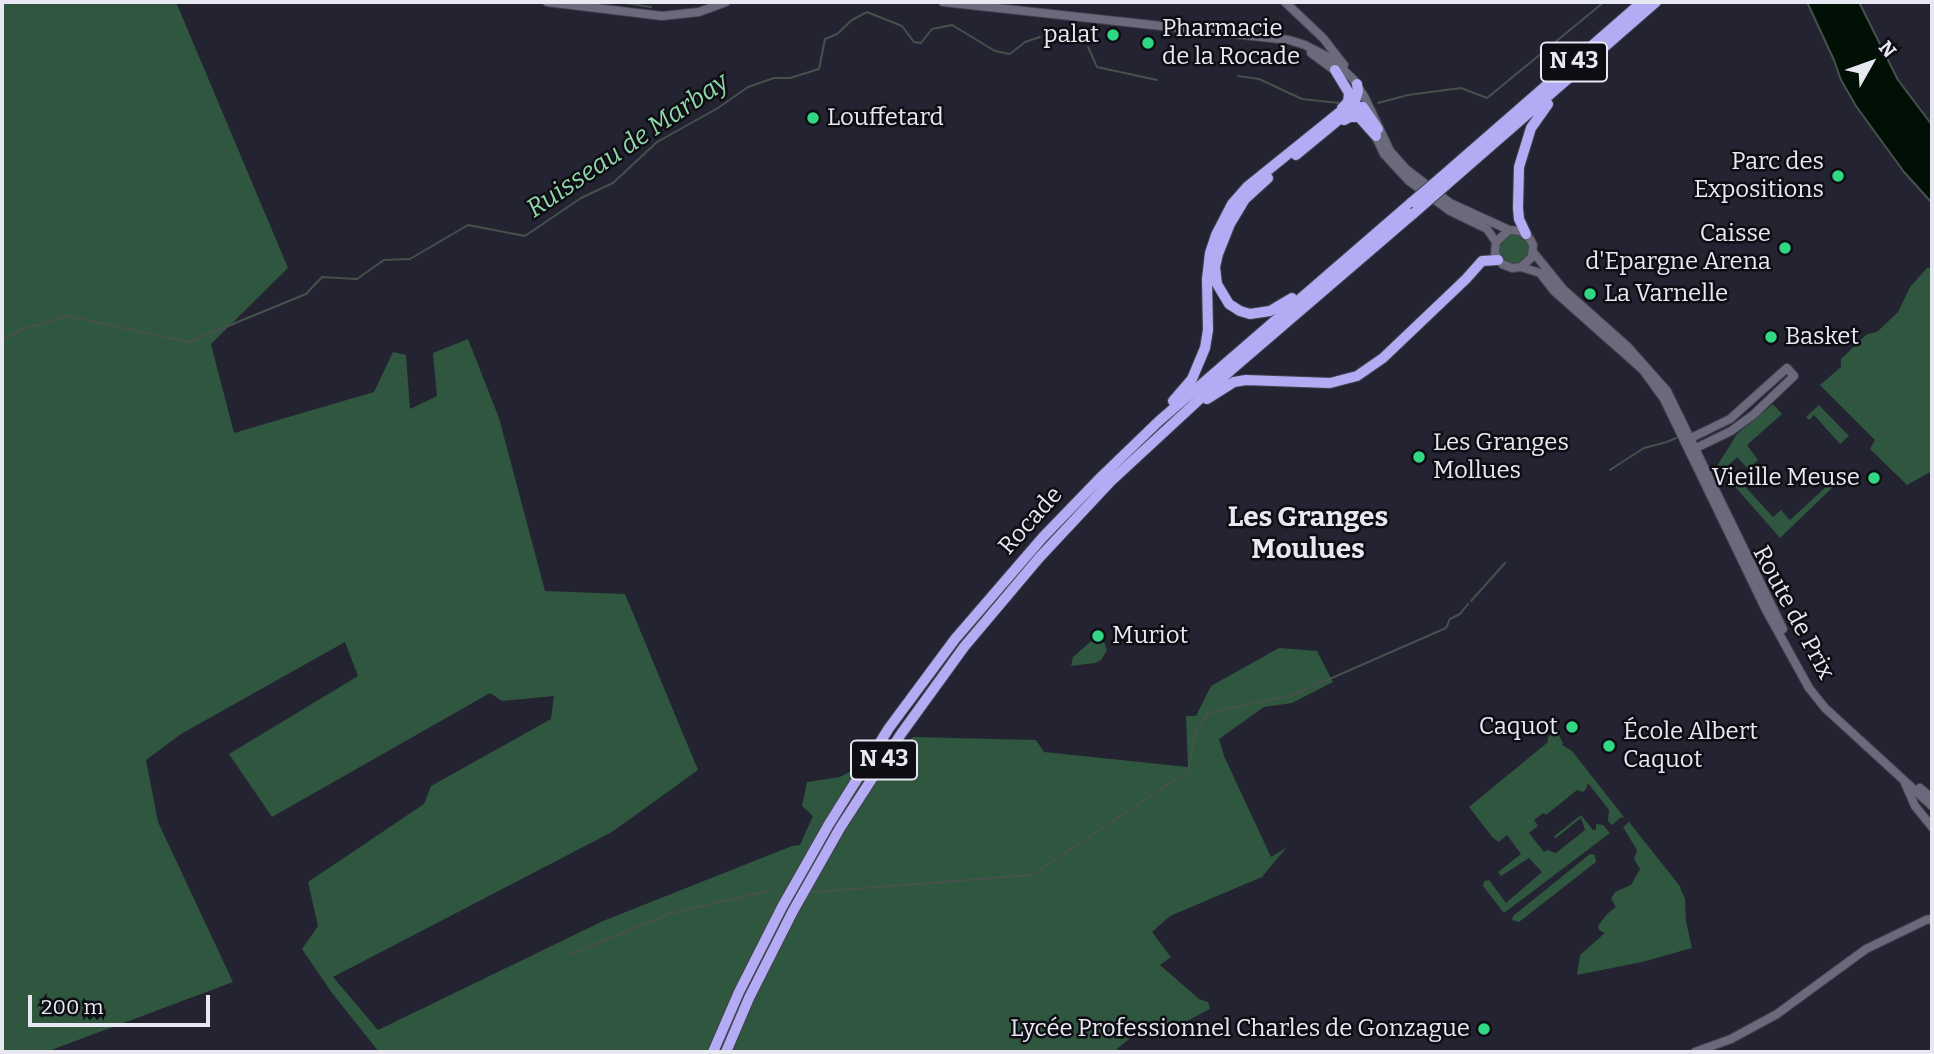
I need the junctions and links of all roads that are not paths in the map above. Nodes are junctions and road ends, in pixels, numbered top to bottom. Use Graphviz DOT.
graph roads {
  1 [pos="547,2"];
  2 [pos="586,2"];
  3 [pos="726,2"];
  4 [pos="943,2"];
  5 [pos="982,2"];
  6 [pos="1285,2"];
  7 [pos="1642,2"];
  8 [pos="1656,2"];
  9 [pos="992,7"];
  10 [pos="620,10"];
  11 [pos="1315,30"];
  12 [pos="1255,37"];
  13 [pos="1323,38"];
  14 [pos="1305,45"];
  15 [pos="1319,54"];
  16 [pos="1335,70"];
  17 [pos="1355,81"];
  18 [pos="1566,82"];
  19 [pos="1361,104"];
  20 [pos="1336,119"];
  21 [pos="1377,133"];
  22 [pos="1442,182"];
  23 [pos="1413,207"];
  24 [pos="1508,230"];
  25 [pos="1526,234"];
  26 [pos="1496,242"];
  27 [pos="1533,252"];
  28 [pos="1498,260"];
  29 [pos="1521,267"];
  30 [pos="1332,270"];
  31 [pos="1159,421"];
  32 [pos="1688,439"];
  33 [pos="1693,449"];
  34 [pos="1136,457"];
  35 [pos="1906,779"];
  36 [pos="1932,798"];
  37 [pos="1932,806"];
  38 [pos="1932,827"];
  39 [pos="1932,919"];
  40 [pos="713,1052"];
  41 [pos="726,1052"];
  42 [pos="1695,1052"];
  1 -- 10 [label="main road"];
  2 -- 10 [label="main road"];
  3 -- 10 [label="main road"];
  4 -- 9 [label="main road"];
  5 -- 9 [label="main road"];
  6 -- 11 [label="main road"];
  7 -- 22 [label="highway, N 43"];
  8 -- 18 [label="highway, N 43"];
  9 -- 12 [label="main road"];
  11 -- 13 [label="main road"];
  11 -- 14 [label="main road"];
  11 -- 15 [label="main road"];
  12 -- 14 [label="main road"];
  12 -- 15 [label="main road"];
  13 -- 15 [label="main road"];
  13 -- 17 [label="main road"];
  14 -- 15 [label="main road"];
  15 -- 16 [label="main road"];
  15 -- 17 [label="main road"];
  16 -- 19 [label="main road"];
  16 -- 20 [label="highway"];
  17 -- 19 [label="highway"];
  18 -- 22 [label="highway, N 43"];
  18 -- 25 [label="highway"];
  19 -- 20 [label="highway"];
  19 -- 21 [label="highway"];
  20 -- 21 [label="highway"];
  20 -- 30 [label="highway"];
  20 -- 31 [label="highway"];
  21 -- 24 [label="main road"];
  21 -- 26 [label="main road"];
  22 -- 23 [label="highway, N 43, bridge"];
  23 -- 30 [label="highway, Rocade / N 43"];
  23 -- 34 [label="highway, N 43"];
  24 -- 25 [label="main road"];
  24 -- 26 [label="main road"];
  25 -- 27 [label="main road, Route de Prix"];
  26 -- 28 [label="main road"];
  27 -- 29 [label="main road"];
  27 -- 32 [label="main road, Route de Prix"];
  28 -- 29 [label="main road, Route de Prix"];
  28 -- 34 [label="highway"];
  29 -- 32 [label="main road, Route de Prix"];
  30 -- 31 [label="highway, Rocade / N 43"];
  31 -- 40 [label="highway, Rocade / N 43"];
  32 -- 33 [label="main road, Route de Prix"];
  32 -- 33 [label="main road"];
  33 -- 35 [label="main road, Route de Prix"];
  34 -- 41 [label="highway, N 43"];
  35 -- 36 [label="main road, Route de Prix"];
  35 -- 37 [label="main road, Route de Prix"];
  35 -- 38 [label="main road"];
  39 -- 42 [label="main road"];
}
